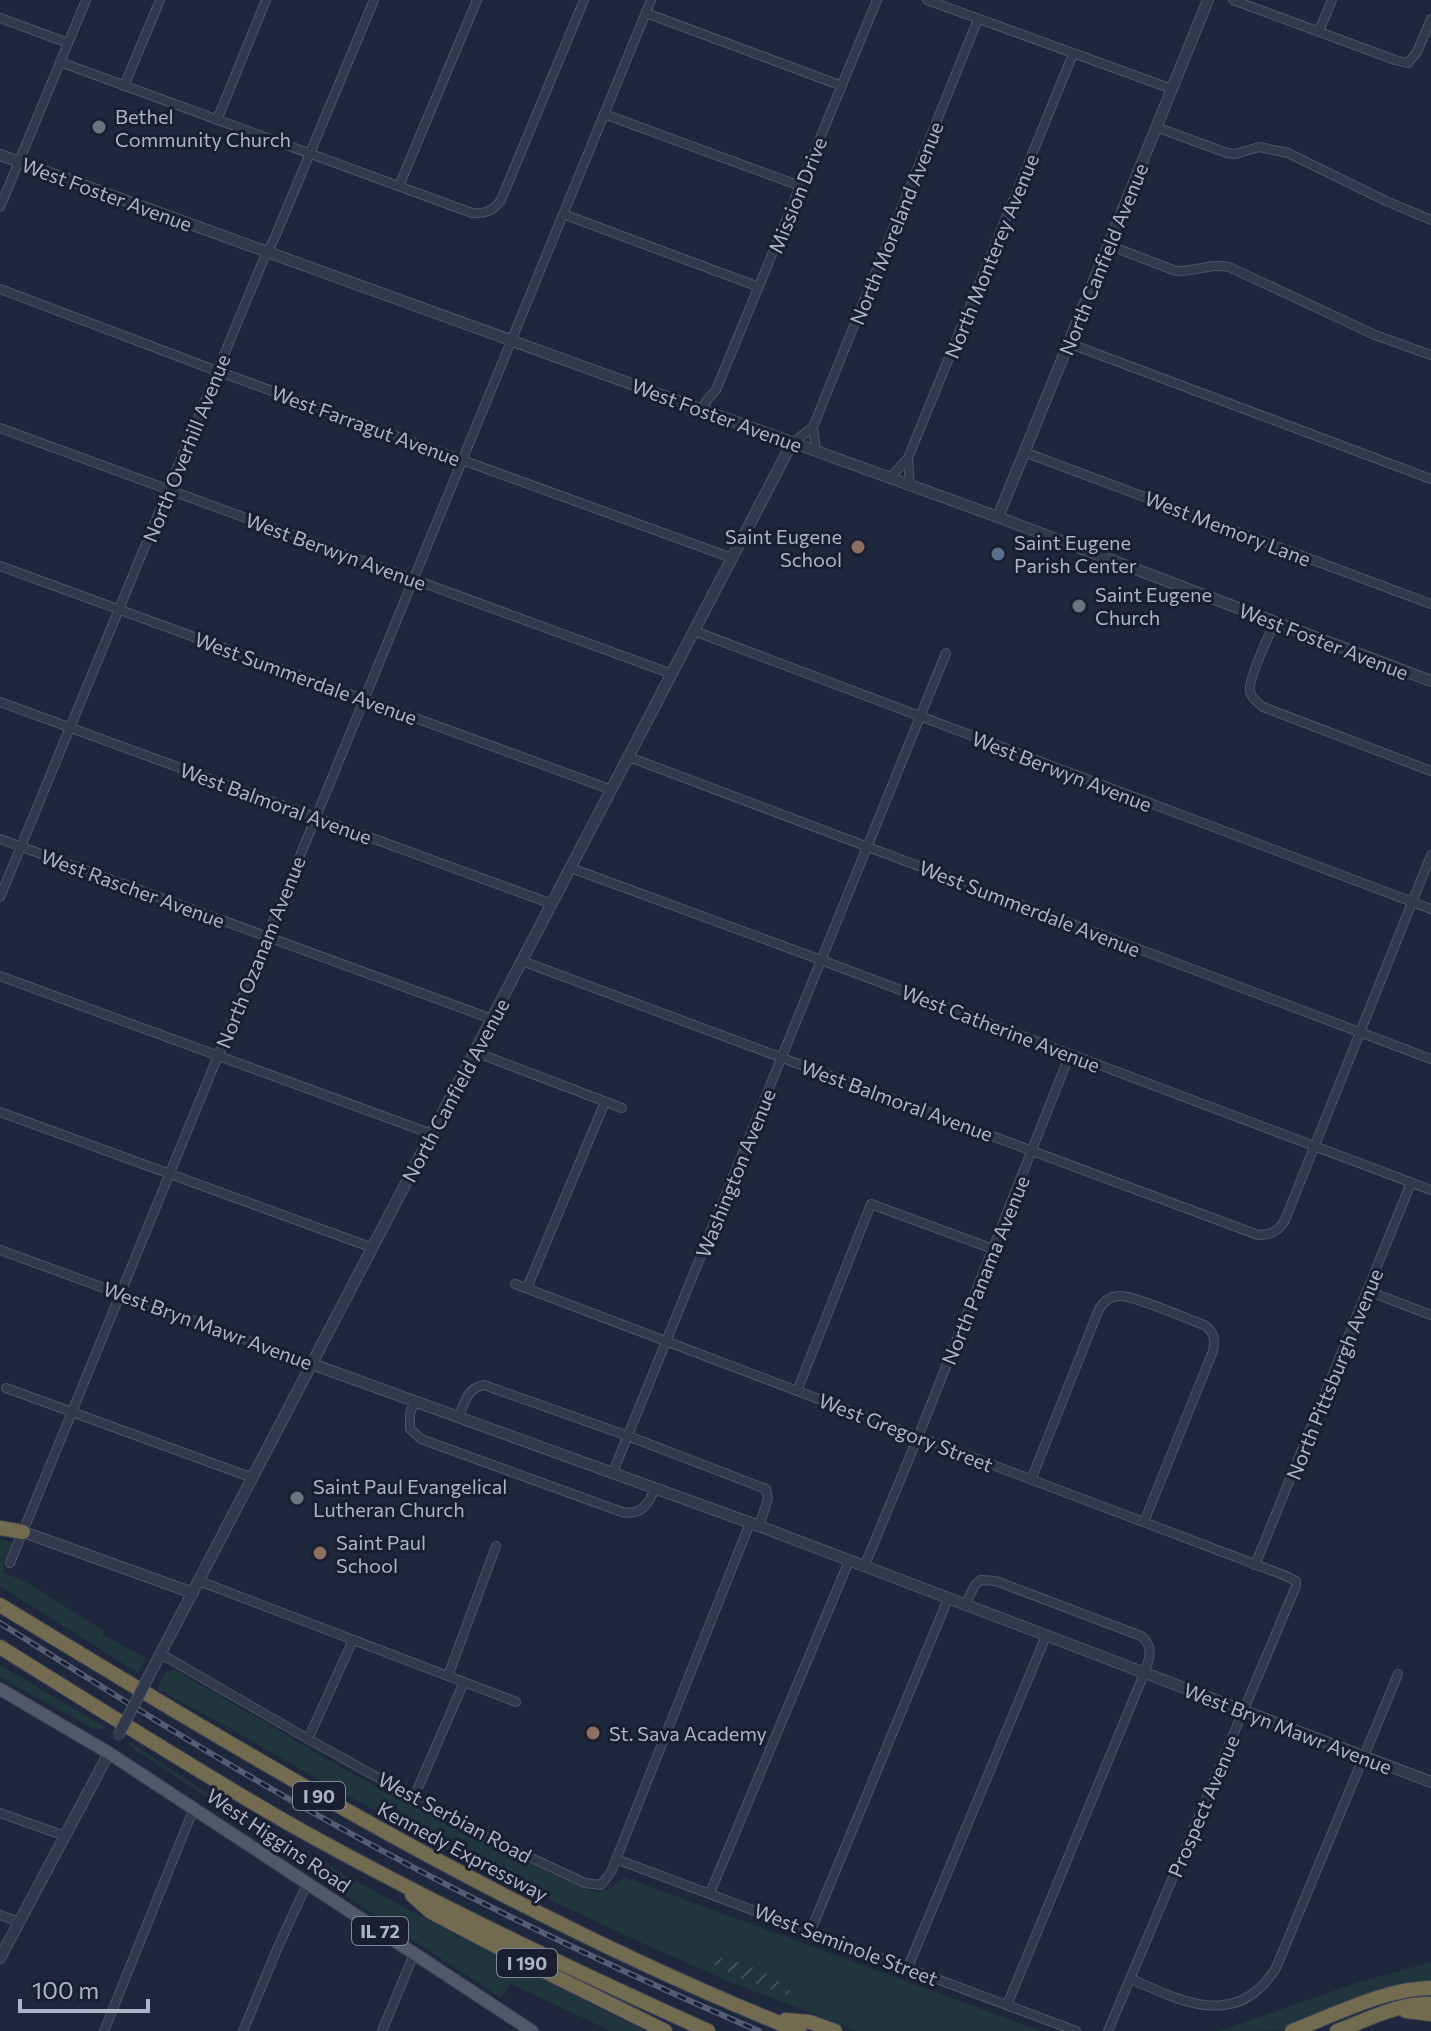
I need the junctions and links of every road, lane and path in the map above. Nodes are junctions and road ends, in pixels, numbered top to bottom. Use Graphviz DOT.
graph roads {
  1 [pos="86,0"];
  2 [pos="160,0"];
  3 [pos="266,0"];
  4 [pos="374,0"];
  5 [pos="477,0"];
  6 [pos="584,0"];
  7 [pos="651,0"];
  8 [pos="877,0"];
  9 [pos="927,0"];
  10 [pos="1208,0"];
  11 [pos="1233,0"];
  12 [pos="1332,0"];
  13 [pos="646,13"];
  14 [pos="0,18"];
  15 [pos="978,19"];
  16 [pos="1431,19"];
  17 [pos="1319,31"];
  18 [pos="68,43"];
  19 [pos="1073,54"];
  20 [pos="60,62"];
  21 [pos="124,86"];
  22 [pos="842,86"];
  23 [pos="1172,89"];
  24 [pos="604,114"];
  25 [pos="217,120"];
  26 [pos="1156,127"];
  27 [pos="0,155"];
  28 [pos="310,155"];
  29 [pos="19,162"];
  30 [pos="399,186"];
  31 [pos="800,186"];
  32 [pos="0,207"];
  33 [pos="563,214"];
  34 [pos="1431,220"];
  35 [pos="1108,245"];
  36 [pos="268,252"];
  37 [pos="759,287"];
  38 [pos="0,289"];
  39 [pos="511,341"];
  40 [pos="1068,343"];
  41 [pos="1431,355"];
  42 [pos="217,371"];
  43 [pos="707,412"];
  44 [pos="813,427"];
  45 [pos="0,428"];
  46 [pos="792,443"];
  47 [pos="816,451"];
  48 [pos="1024,452"];
  49 [pos="908,458"];
  50 [pos="462,460"];
  51 [pos="890,478"];
  52 [pos="1431,479"];
  53 [pos="910,485"];
  54 [pos="168,490"];
  55 [pos="998,517"];
  56 [pos="732,558"];
  57 [pos="0,566"];
  58 [pos="413,579"];
  59 [pos="1431,604"];
  60 [pos="119,609"];
  61 [pos="1275,622"];
  62 [pos="694,631"];
  63 [pos="946,653"];
  64 [pos="672,674"];
  65 [pos="1431,681"];
  66 [pos="364,699"];
  67 [pos="0,702"];
  68 [pos="920,717"];
  69 [pos="70,727"];
  70 [pos="629,757"];
  71 [pos="1431,771"];
  72 [pos="612,790"];
  73 [pos="316,818"];
  74 [pos="0,839"];
  75 [pos="21,847"];
  76 [pos="867,847"];
  77 [pos="1431,855"];
  78 [pos="571,868"];
  79 [pos="0,897"];
  80 [pos="1412,902"];
  81 [pos="552,904"];
  82 [pos="1431,909"];
  83 [pos="267,937"];
  84 [pos="821,960"];
  85 [pos="522,961"];
  86 [pos="0,976"];
  87 [pos="492,1019"];
  88 [pos="1359,1032"];
  89 [pos="475,1052"];
  90 [pos="1070,1054"];
  91 [pos="218,1055"];
  92 [pos="782,1057"];
  93 [pos="1431,1059"];
  94 [pos="605,1102"];
  95 [pos="622,1108"];
  96 [pos="0,1112"];
  97 [pos="432,1134"];
  98 [pos="1314,1145"];
  99 [pos="1032,1150"];
  100 [pos="170,1173"];
  101 [pos="1411,1183"];
  102 [pos="1431,1190"];
  103 [pos="373,1248"];
  104 [pos="993,1249"];
  105 [pos="0,1250"];
  106 [pos="515,1284"];
  107 [pos="527,1288"];
  108 [pos="1368,1291"];
  109 [pos="120,1293"];
  110 [pos="1431,1315"];
  111 [pos="666,1341"];
  112 [pos="312,1364"];
  113 [pos="6,1388"];
  114 [pos="797,1391"];
  115 [pos="415,1401"];
  116 [pos="72,1412"];
  117 [pos="459,1416"];
  118 [pos="628,1436"];
  119 [pos="918,1437"];
  120 [pos="613,1472"];
  121 [pos="253,1478"];
  122 [pos="1031,1480"];
  123 [pos="655,1488"];
  124 [pos="1144,1522"];
  125 [pos="755,1525"];
  126 [pos="0,1526"];
  127 [pos="23,1532"];
  128 [pos="496,1546"];
  129 [pos="849,1561"];
  130 [pos="10,1563"];
  131 [pos="1255,1565"];
  132 [pos="864,1567"];
  133 [pos="199,1581"];
  134 [pos="1296,1581"];
  135 [pos="193,1593"];
  136 [pos="948,1599"];
  137 [pos="0,1605"];
  138 [pos="965,1605"];
  139 [pos="1046,1636"];
  140 [pos="353,1640"];
  141 [pos="0,1647"];
  142 [pos="161,1654"];
  143 [pos="1144,1673"];
  144 [pos="1398,1674"];
  145 [pos="448,1676"];
  146 [pos="464,1682"];
  147 [pos="0,1689"];
  148 [pos="516,1702"];
  149 [pos="1243,1711"];
  150 [pos="118,1736"];
  151 [pos="308,1739"];
  152 [pos="109,1753"];
  153 [pos="1365,1756"];
  154 [pos="1431,1782"];
  155 [pos="414,1797"];
  156 [pos="194,1808"];
  157 [pos="0,1813"];
  158 [pos="65,1836"];
  159 [pos="616,1859"];
  160 [pos="397,1882"];
  161 [pos="307,1884"];
  162 [pos="710,1893"];
  163 [pos="0,1915"];
  164 [pos="19,1922"];
  165 [pos="811,1930"];
  166 [pos="414,1954"];
  167 [pos="0,1958"];
  168 [pos="908,1967"];
  169 [pos="1131,1979"];
  170 [pos="1431,1988"];
  171 [pos="1431,2004"];
  172 [pos="1007,2005"];
  173 [pos="1394,2010"];
  174 [pos="1431,2014"];
  175 [pos="770,2020"];
  176 [pos="526,2029"];
  177 [pos="104,2031"];
  178 [pos="243,2031"];
  179 [pos="382,2031"];
  180 [pos="665,2031"];
  181 [pos="708,2031"];
  182 [pos="799,2031"];
  183 [pos="835,2031"];
  184 [pos="1076,2031"];
  185 [pos="1108,2031"];
  186 [pos="1292,2031"];
  187 [pos="1337,2031"];
  1 -- 18 [label="street"];
  2 -- 21 [label="street"];
  3 -- 25 [label="street"];
  4 -- 28 [label="street, North Overhill Avenue"];
  5 -- 30 [label="street"];
  6 -- 30 [label="street"];
  7 -- 13 [label="street, North Ozanam Avenue"];
  8 -- 22 [label="street, Mission Drive"];
  9 -- 15 [label="street"];
  10 -- 23 [label="street, North Canfield Avenue"];
  11 -- 17 [label="street"];
  12 -- 17 [label="street"];
  13 -- 22 [label="street"];
  13 -- 24 [label="street, North Ozanam Avenue"];
  14 -- 18 [label="street"];
  15 -- 19 [label="street"];
  15 -- 44 [label="street, North Moreland Avenue"];
  16 -- 17 [label="street"];
  18 -- 20 [label="street"];
  19 -- 23 [label="street"];
  19 -- 49 [label="street, North Monterey Avenue"];
  20 -- 21 [label="street"];
  20 -- 29 [label="street"];
  21 -- 25 [label="street"];
  22 -- 31 [label="street, Mission Drive"];
  23 -- 26 [label="street, North Canfield Avenue"];
  24 -- 31 [label="street"];
  24 -- 33 [label="street, North Ozanam Avenue"];
  25 -- 28 [label="street"];
  26 -- 34 [label="street"];
  26 -- 35 [label="street, North Canfield Avenue"];
  27 -- 29 [label="street, West Foster Avenue"];
  28 -- 30 [label="street"];
  28 -- 36 [label="street, North Overhill Avenue"];
  29 -- 32 [label="street"];
  29 -- 36 [label="street, West Foster Avenue"];
  31 -- 37 [label="street, Mission Drive"];
  33 -- 37 [label="street"];
  33 -- 39 [label="street, North Ozanam Avenue"];
  35 -- 40 [label="street, North Canfield Avenue"];
  35 -- 41 [label="street"];
  36 -- 39 [label="street, West Foster Avenue"];
  36 -- 42 [label="street, North Overhill Avenue"];
  37 -- 43 [label="street, Mission Drive"];
  38 -- 42 [label="street, West Farragut Avenue"];
  39 -- 43 [label="street, West Foster Avenue"];
  39 -- 50 [label="street, North Ozanam Avenue"];
  40 -- 48 [label="street, North Canfield Avenue"];
  40 -- 52 [label="street"];
  42 -- 50 [label="street, West Farragut Avenue"];
  42 -- 54 [label="street, North Overhill Avenue"];
  43 -- 46 [label="street, West Foster Avenue"];
  44 -- 46 [label="street"];
  44 -- 47 [label="street, North Moreland Avenue"];
  45 -- 54 [label="street, West Berwyn Avenue"];
  46 -- 47 [label="street, West Foster Avenue"];
  46 -- 56 [label="street, North Canfield Avenue"];
  47 -- 51 [label="street, West Foster Avenue"];
  48 -- 55 [label="street, North Canfield Avenue"];
  48 -- 59 [label="street, West Memory Lane"];
  49 -- 51 [label="street, North Monterey Avenue"];
  49 -- 53 [label="street, North Monterey Avenue"];
  50 -- 56 [label="street, West Farragut Avenue"];
  50 -- 58 [label="street, North Ozanam Avenue"];
  51 -- 53 [label="street, West Foster Avenue"];
  53 -- 55 [label="street, West Foster Avenue"];
  54 -- 58 [label="street, West Berwyn Avenue"];
  54 -- 60 [label="street, North Overhill Avenue"];
  55 -- 61 [label="street, West Foster Avenue"];
  56 -- 62 [label="street, North Canfield Avenue"];
  57 -- 60 [label="street, West Summerdale Avenue"];
  58 -- 64 [label="street, West Berwyn Avenue"];
  58 -- 66 [label="street, North Ozanam Avenue"];
  60 -- 66 [label="street, West Summerdale Avenue"];
  60 -- 69 [label="street, North Overhill Avenue"];
  61 -- 65 [label="street, West Foster Avenue"];
  61 -- 71 [label="street"];
  62 -- 64 [label="street, North Canfield Avenue"];
  62 -- 68 [label="street, West Berwyn Avenue"];
  63 -- 68 [label="street, Washington Avenue"];
  64 -- 70 [label="street, North Canfield Avenue"];
  66 -- 72 [label="street, West Summerdale Avenue"];
  66 -- 73 [label="street, North Ozanam Avenue"];
  67 -- 69 [label="street, West Balmoral Avenue"];
  68 -- 76 [label="street, Washington Avenue"];
  68 -- 80 [label="street, West Berwyn Avenue"];
  69 -- 73 [label="street, West Balmoral Avenue"];
  69 -- 75 [label="street, North Overhill Avenue"];
  70 -- 72 [label="street, North Canfield Avenue"];
  70 -- 76 [label="street, West Summerdale Avenue"];
  72 -- 78 [label="street, North Canfield Avenue"];
  73 -- 81 [label="street, West Balmoral Avenue"];
  73 -- 83 [label="street, North Ozanam Avenue"];
  74 -- 75 [label="street, West Rascher Avenue"];
  75 -- 79 [label="street, North Overhill Avenue"];
  75 -- 83 [label="street, West Rascher Avenue"];
  76 -- 84 [label="street, Washington Avenue"];
  76 -- 88 [label="street, West Summerdale Avenue"];
  77 -- 80 [label="street"];
  78 -- 81 [label="street, North Canfield Avenue"];
  78 -- 84 [label="street, West Catherine Avenue"];
  80 -- 82 [label="street, West Berwyn Avenue"];
  80 -- 88 [label="street"];
  81 -- 85 [label="street, North Canfield Avenue"];
  83 -- 87 [label="street, West Rascher Avenue"];
  83 -- 91 [label="street, North Ozanam Avenue"];
  84 -- 90 [label="street, West Catherine Avenue"];
  84 -- 92 [label="street, Washington Avenue"];
  85 -- 87 [label="street, North Canfield Avenue"];
  85 -- 92 [label="street, West Balmoral Avenue"];
  86 -- 91 [label="street"];
  87 -- 89 [label="street, North Canfield Avenue"];
  88 -- 93 [label="street, West Summerdale Avenue"];
  88 -- 98 [label="street"];
  89 -- 94 [label="street"];
  89 -- 97 [label="street, North Canfield Avenue"];
  90 -- 98 [label="street, West Catherine Avenue"];
  90 -- 99 [label="street, North Panama Avenue"];
  91 -- 97 [label="street"];
  91 -- 100 [label="street, North Ozanam Avenue"];
  92 -- 99 [label="street, West Balmoral Avenue"];
  92 -- 111 [label="street, Washington Avenue"];
  94 -- 95 [label="street"];
  94 -- 107 [label="street"];
  96 -- 100 [label="street"];
  97 -- 103 [label="street, North Canfield Avenue"];
  98 -- 99 [label="street, West Balmoral Avenue"];
  98 -- 101 [label="street, West Catherine Avenue"];
  99 -- 104 [label="street, North Panama Avenue"];
  100 -- 103 [label="street"];
  100 -- 109 [label="street, North Ozanam Avenue"];
  101 -- 102 [label="street, West Catherine Avenue"];
  101 -- 108 [label="street, North Pittsburgh Avenue"];
  103 -- 112 [label="street, North Canfield Avenue"];
  104 -- 114 [label="street"];
  104 -- 119 [label="street, North Panama Avenue"];
  105 -- 109 [label="street, West Bryn Mawr Avenue"];
  106 -- 107 [label="street, West Gregory Street"];
  107 -- 111 [label="street, West Gregory Street"];
  108 -- 110 [label="street"];
  108 -- 131 [label="street, North Pittsburgh Avenue"];
  109 -- 112 [label="street, West Bryn Mawr Avenue"];
  109 -- 116 [label="street, North Ozanam Avenue"];
  111 -- 114 [label="street, West Gregory Street"];
  111 -- 118 [label="street, Washington Avenue"];
  112 -- 115 [label="street, West Bryn Mawr Avenue"];
  112 -- 121 [label="street, North Canfield Avenue"];
  113 -- 116 [label="street"];
  114 -- 119 [label="street, West Gregory Street"];
  115 -- 117 [label="street, West Bryn Mawr Avenue"];
  115 -- 123 [label="street"];
  116 -- 121 [label="street"];
  116 -- 127 [label="street, North Ozanam Avenue"];
  117 -- 118 [label="street"];
  117 -- 120 [label="street, West Bryn Mawr Avenue"];
  118 -- 120 [label="street, Washington Avenue"];
  118 -- 125 [label="street"];
  119 -- 122 [label="street, West Gregory Street"];
  119 -- 132 [label="street, North Panama Avenue"];
  120 -- 123 [label="street, West Bryn Mawr Avenue"];
  121 -- 133 [label="street, North Canfield Avenue"];
  122 -- 124 [label="street, West Gregory Street"];
  122 -- 124 [label="street"];
  123 -- 125 [label="street, West Bryn Mawr Avenue"];
  124 -- 131 [label="street, West Gregory Street"];
  125 -- 129 [label="street, West Bryn Mawr Avenue"];
  125 -- 159 [label="street"];
  126 -- 127 [label="highway"];
  127 -- 130 [label="street, North Ozanam Avenue"];
  127 -- 135 [label="street"];
  128 -- 145 [label="street"];
  129 -- 132 [label="street, West Bryn Mawr Avenue"];
  129 -- 162 [label="street"];
  131 -- 134 [label="street, West Gregory Street"];
  132 -- 136 [label="street, West Bryn Mawr Avenue"];
  133 -- 135 [label="street, North Canfield Avenue"];
  133 -- 140 [label="street"];
  134 -- 149 [label="street, Prospect Avenue"];
  135 -- 142 [label="street, North Canfield Avenue"];
  136 -- 138 [label="street, West Bryn Mawr Avenue"];
  136 -- 165 [label="street"];
  137 -- 175 [label="highway, Kennedy Expressway / I 90"];
  138 -- 139 [label="street, West Bryn Mawr Avenue"];
  138 -- 143 [label="street"];
  139 -- 143 [label="street, West Bryn Mawr Avenue"];
  139 -- 168 [label="street"];
  140 -- 145 [label="street"];
  140 -- 151 [label="street"];
  141 -- 160 [label="highway, I 90"];
  142 -- 150 [label="street, North Canfield Avenue, bridge"];
  142 -- 151 [label="street, West Serbian Road"];
  143 -- 149 [label="street, West Bryn Mawr Avenue"];
  143 -- 172 [label="street"];
  144 -- 153 [label="street"];
  145 -- 146 [label="street"];
  146 -- 148 [label="street"];
  146 -- 155 [label="street"];
  147 -- 152 [label="main road, West Higgins Road / IL 72"];
  149 -- 153 [label="street, West Bryn Mawr Avenue"];
  149 -- 169 [label="street, Prospect Avenue"];
  151 -- 155 [label="street, West Serbian Road"];
  152 -- 156 [label="main road, West Higgins Road / IL 72"];
  152 -- 158 [label="street"];
  153 -- 154 [label="street, West Bryn Mawr Avenue"];
  153 -- 169 [label="street"];
  155 -- 159 [label="street, West Serbian Road"];
  156 -- 161 [label="main road, West Higgins Road / IL 72"];
  156 -- 177 [label="street"];
  157 -- 158 [label="street"];
  158 -- 164 [label="street"];
  159 -- 162 [label="street, West Seminole Street"];
  160 -- 180 [label="highway, I 190"];
  160 -- 181 [label="highway, I 90"];
  161 -- 166 [label="main road, West Higgins Road / IL 72"];
  161 -- 178 [label="street"];
  162 -- 165 [label="street, West Seminole Street"];
  163 -- 164 [label="street"];
  164 -- 167 [label="street"];
  165 -- 168 [label="street, West Seminole Street"];
  166 -- 176 [label="main road, West Higgins Road / IL 72"];
  166 -- 179 [label="street"];
  168 -- 172 [label="street, West Seminole Street"];
  169 -- 185 [label="street, Prospect Avenue"];
  170 -- 186 [label="highway"];
  171 -- 173 [label="highway"];
  172 -- 184 [label="street, West Seminole Street"];
  173 -- 174 [label="highway"];
  173 -- 187 [label="highway"];
  175 -- 182 [label="highway, Kennedy Expressway / I 90"];
  175 -- 183 [label="highway"];
}
